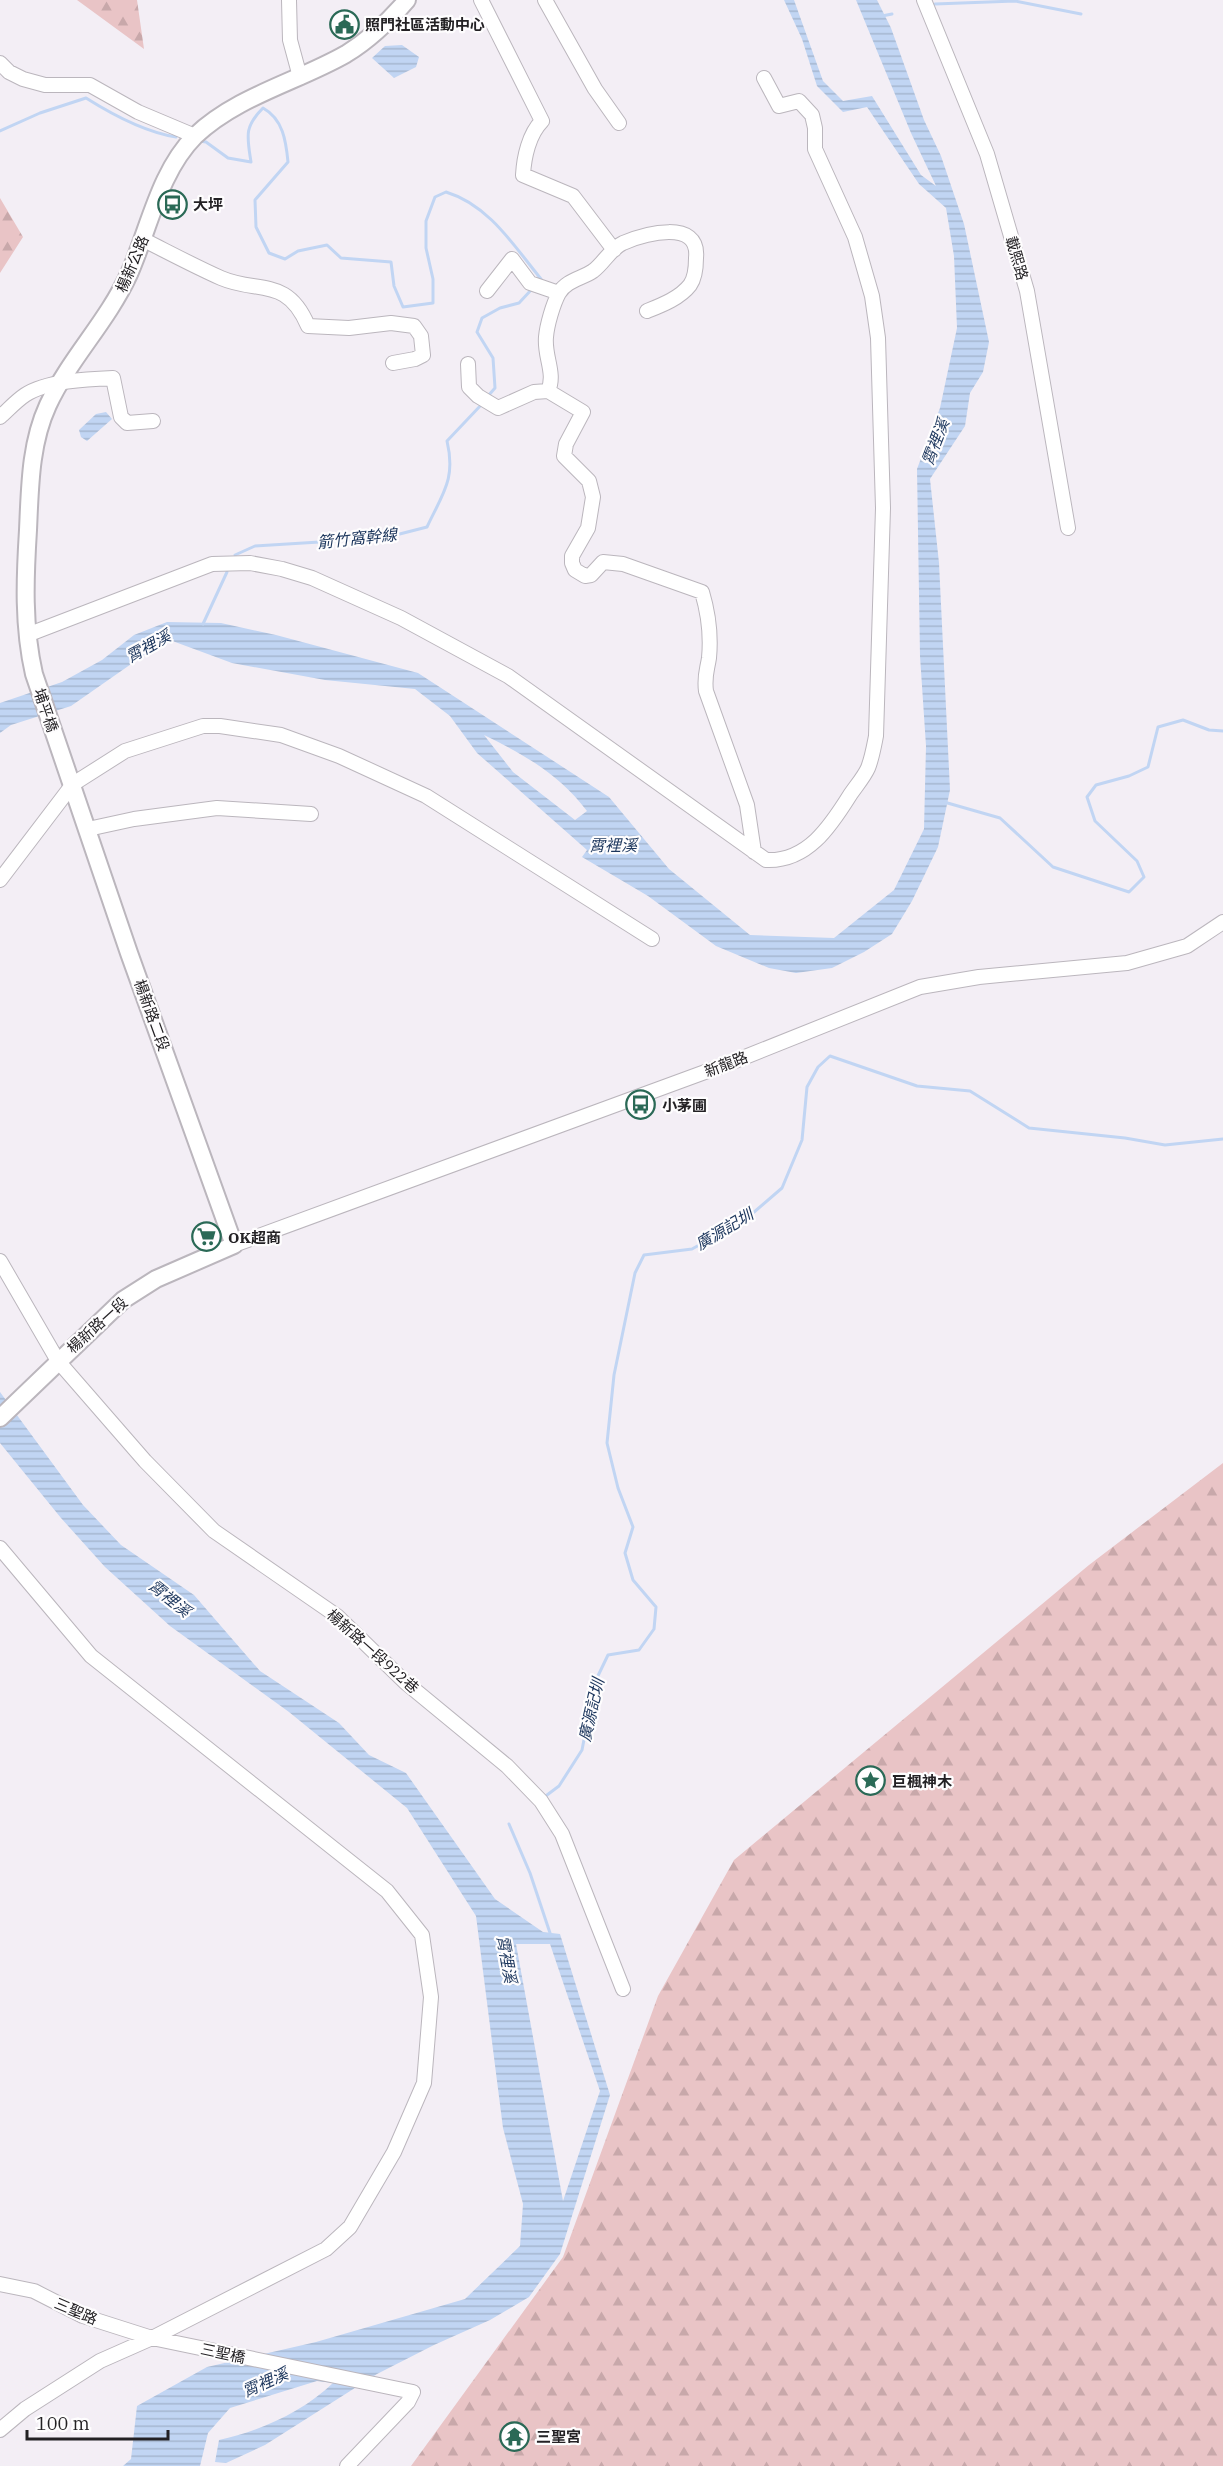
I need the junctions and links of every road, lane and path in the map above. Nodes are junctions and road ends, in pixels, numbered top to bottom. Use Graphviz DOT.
graph roads {
  1 [pos="289,0"];
  2 [pos="407,0"];
  3 [pos="482,0"];
  4 [pos="544,0"];
  5 [pos="924,0"];
  6 [pos="0,63"];
  7 [pos="300,77"];
  8 [pos="764,78"];
  9 [pos="619,123"];
  10 [pos="195,136"];
  11 [pos="142,238"];
  12 [pos="614,250"];
  13 [pos="487,291"];
  14 [pos="560,293"];
  15 [pos="647,311"];
  16 [pos="393,363"];
  17 [pos="468,364"];
  18 [pos="59,384"];
  19 [pos="548,391"];
  20 [pos="0,417"];
  21 [pos="153,421"];
  22 [pos="1068,528"];
  23 [pos="27,635"];
  24 [pos="73,784"];
  25 [pos="311,814"];
  26 [pos="88,829"];
  27 [pos="754,852"];
  28 [pos="0,880"];
  29 [pos="1223,922"];
  30 [pos="652,939"];
  31 [pos="234,1245"];
  32 [pos="0,1262"];
  33 [pos="58,1361"];
  34 [pos="0,1418"];
  35 [pos="0,1548"];
  36 [pos="623,1989"];
  37 [pos="0,2284"];
  38 [pos="152,2338"];
  39 [pos="0,2430"];
  40 [pos="347,2466"];
  1 -- 7 [label="street"];
  2 -- 7 [label="main road, 楊新公路"];
  3 -- 12 [label="street"];
  4 -- 9 [label="street"];
  5 -- 22 [label="street, 載熙路"];
  6 -- 10 [label="street"];
  7 -- 10 [label="main road, 楊新公路"];
  8 -- 27 [label="street"];
  10 -- 11 [label="main road, 楊新公路"];
  11 -- 16 [label="street"];
  11 -- 18 [label="main road, 楊新公路"];
  12 -- 14 [label="street"];
  12 -- 15 [label="street"];
  13 -- 14 [label="street"];
  14 -- 19 [label="street"];
  17 -- 19 [label="street"];
  18 -- 20 [label="street"];
  18 -- 21 [label="street"];
  18 -- 23 [label="main road, 楊新公路"];
  19 -- 27 [label="street"];
  23 -- 24 [label="main road, 埔平橋"];
  23 -- 27 [label="street"];
  24 -- 26 [label="main road, 楊新路二段"];
  24 -- 28 [label="street"];
  24 -- 30 [label="street"];
  25 -- 26 [label="street"];
  26 -- 31 [label="main road, 楊新路二段"];
  29 -- 31 [label="street, 新龍路"];
  31 -- 33 [label="main road, 楊新路一段"];
  32 -- 33 [label="street, 楊新路一段922巷"];
  33 -- 34 [label="main road, 楊新路一段"];
  33 -- 36 [label="street, 楊新路一段922巷"];
  35 -- 38 [label="street"];
  37 -- 38 [label="street, 三聖路"];
  38 -- 39 [label="street"];
  38 -- 40 [label="street, 三聖橋"];
}
